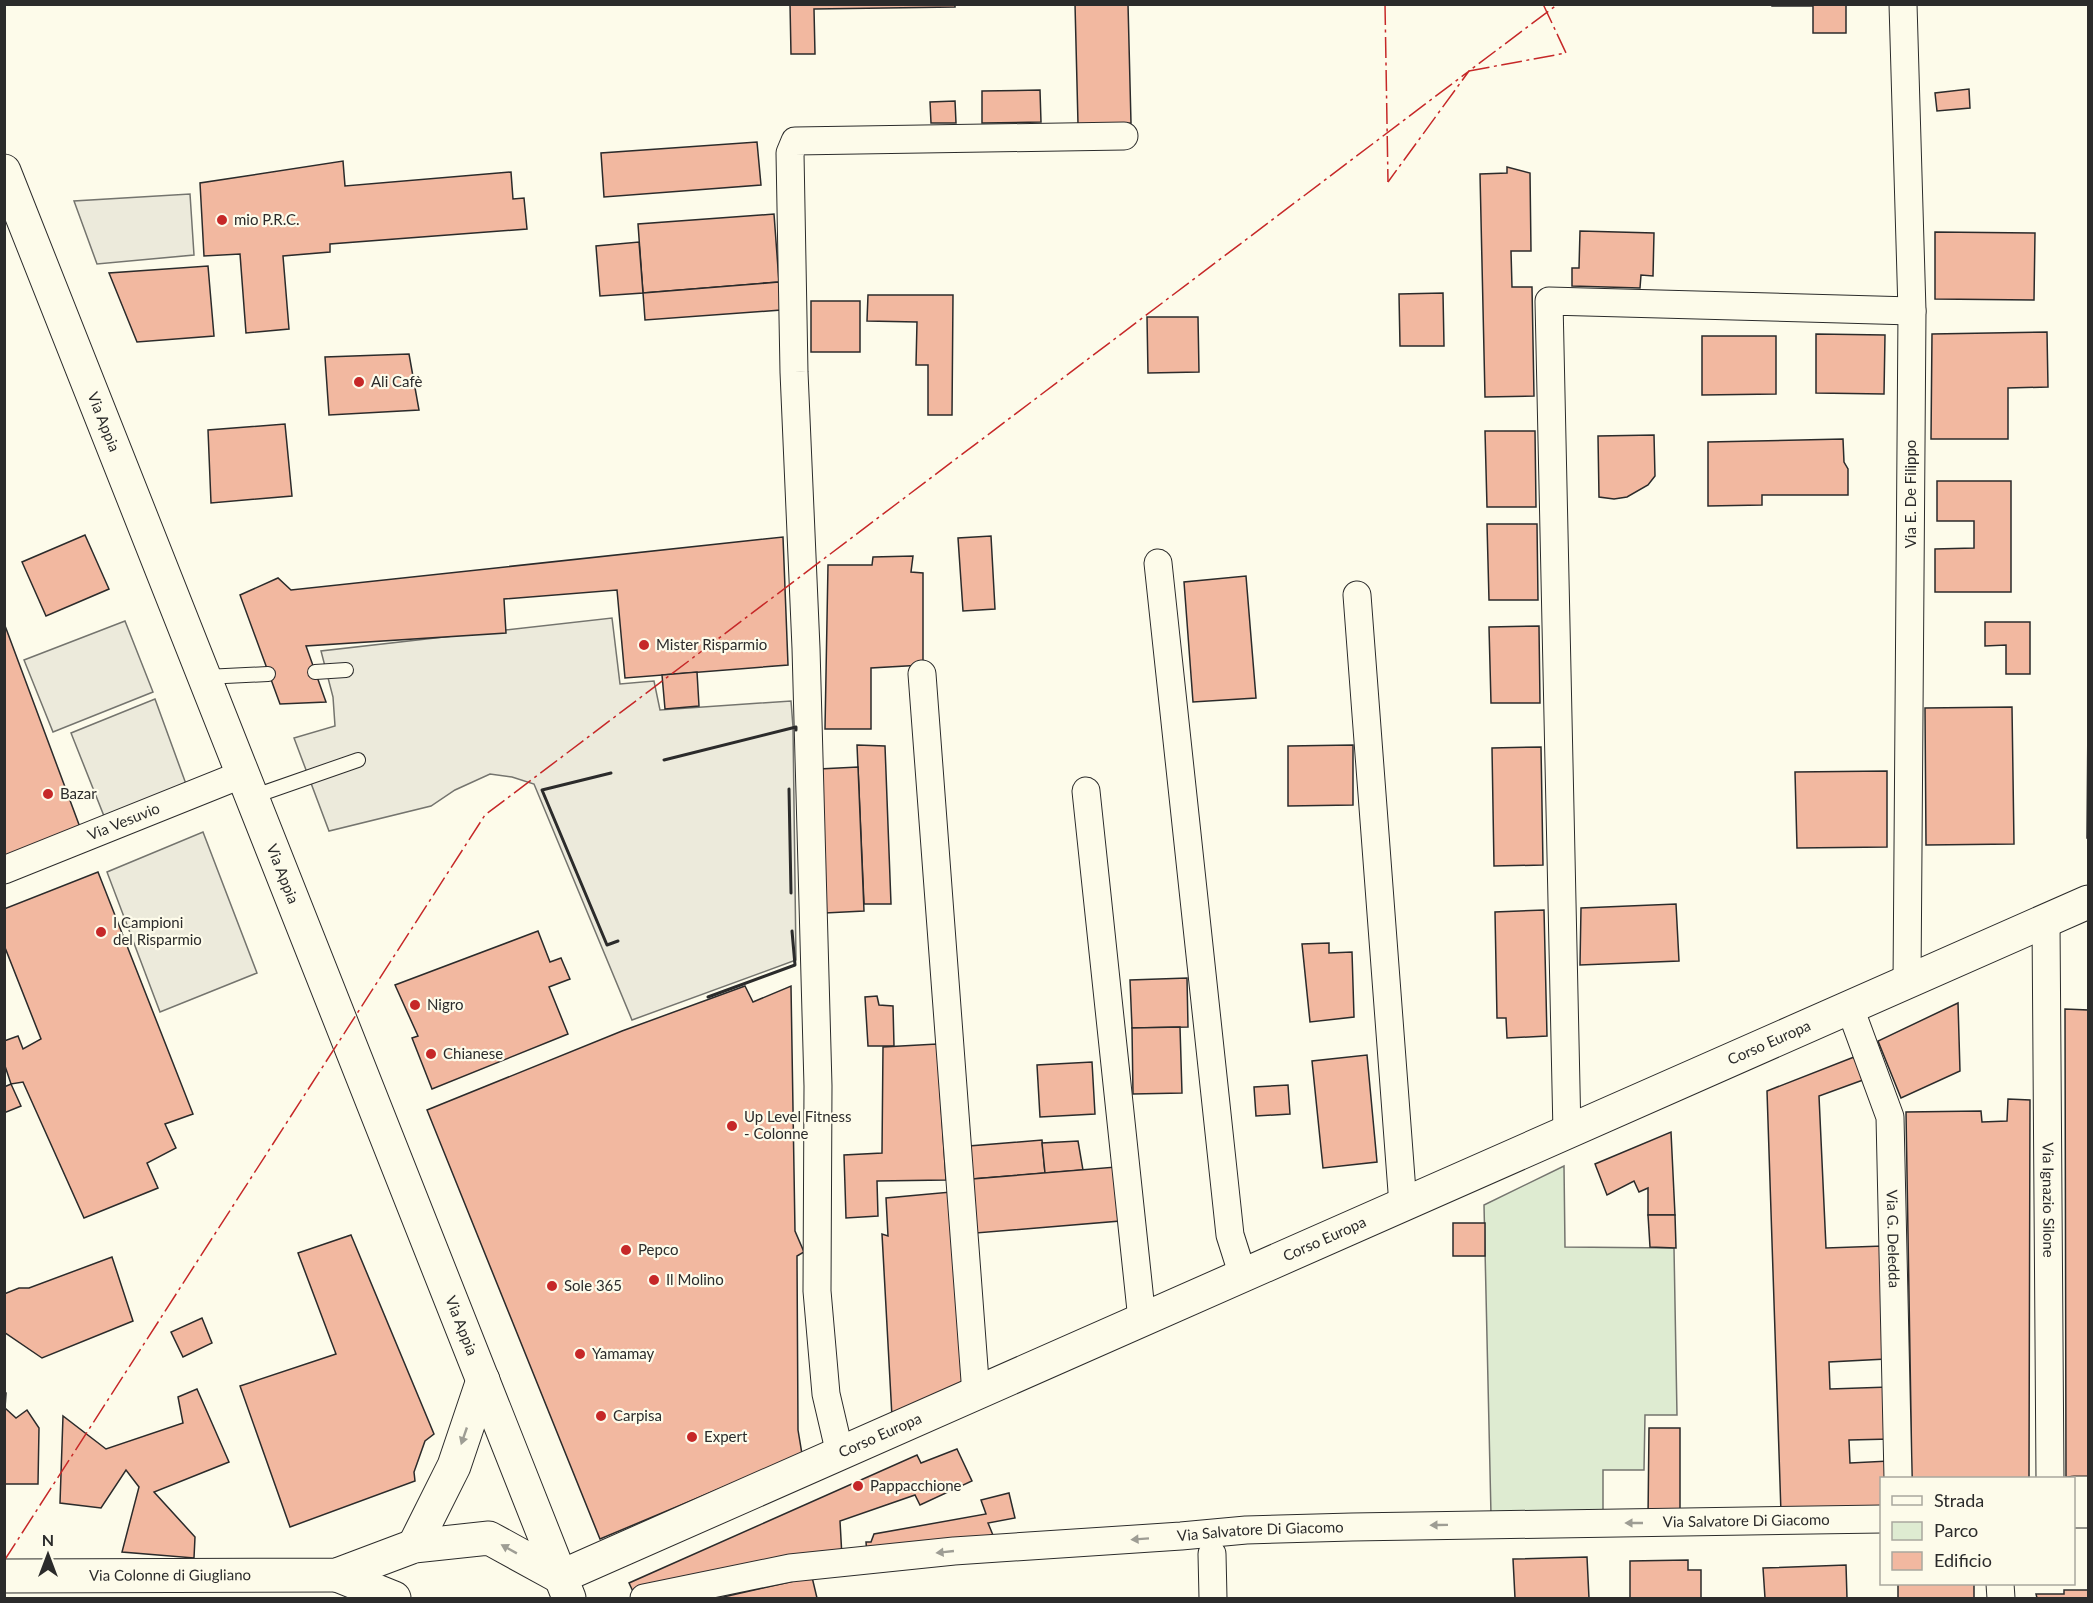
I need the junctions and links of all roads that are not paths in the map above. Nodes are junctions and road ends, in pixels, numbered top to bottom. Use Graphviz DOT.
graph roads {
  1 [pos="1903,4"];
  2 [pos="1124,136"];
  3 [pos="4,171"];
  4 [pos="1912,311"];
  5 [pos="1158,562"];
  6 [pos="1357,595"];
  7 [pos="346,670"];
  8 [pos="315,672"];
  9 [pos="268,674"];
  10 [pos="922,674"];
  11 [pos="205,677"];
  12 [pos="358,760"];
  13 [pos="248,785"];
  14 [pos="1086,791"];
  15 [pos="4,870"];
  16 [pos="2088,902"];
  17 [pos="2046,921"];
  18 [pos="1908,983"];
  19 [pos="1850,1008"];
  20 [pos="1567,1133"];
  21 [pos="1403,1205"];
  22 [pos="1243,1276"];
  23 [pos="1142,1320"];
  24 [pos="483,1380"];
  25 [pos="976,1394"];
  26 [pos="840,1454"];
  27 [pos="1898,1477"];
  28 [pos="2050,1477"];
  29 [pos="1880,1519"];
  30 [pos="414,1546"];
  31 [pos="1212,1554"];
  32 [pos="337,1575"];
  33 [pos="4,1576"];
  34 [pos="558,1591"];
  35 [pos="394,1599"];
  36 [pos="644,1599"];
  37 [pos="1213,1599"];
  1 -- 4 [label="street, Via E. De Filippo"];
  2 -- 26 [label="street"];
  3 -- 11 [label="main road, Via Appia"];
  4 -- 18 [label="street, Via E. De Filippo"];
  4 -- 20 [label="street"];
  5 -- 22 [label="street"];
  6 -- 21 [label="street"];
  7 -- 8 [label="lane"];
  9 -- 11 [label="lane"];
  10 -- 25 [label="street"];
  11 -- 13 [label="main road, Via Appia"];
  12 -- 13 [label="lane"];
  13 -- 15 [label="street, Via Vesuvio"];
  13 -- 24 [label="main road, Via Appia"];
  14 -- 23 [label="street"];
  16 -- 17 [label="main road, Corso Europa"];
  17 -- 18 [label="main road, Corso Europa"];
  17 -- 28 [label="street, Via Ignazio Silone"];
  18 -- 19 [label="main road, Corso Europa"];
  19 -- 20 [label="main road, Corso Europa"];
  19 -- 27 [label="street, Via G. Deledda"];
  20 -- 21 [label="main road, Corso Europa"];
  21 -- 22 [label="main road, Corso Europa"];
  22 -- 23 [label="main road, Corso Europa"];
  23 -- 25 [label="main road, Corso Europa"];
  24 -- 30 [label="main road, one-way"];
  24 -- 34 [label="main road, Via Appia"];
  25 -- 26 [label="main road, Corso Europa"];
  26 -- 34 [label="main road, Corso Europa"];
  29 -- 36 [label="street, Via Salvatore Di Giacomo, one-way"];
  30 -- 32 [label="main road, Via Colonne di Giugliano"];
  34 -- 30 [label="main road, Via Colonne di Giugliano, one-way"];
  31 -- 37 [label="street"];
  32 -- 33 [label="main road, Via Colonne di Giugliano"];
  32 -- 35 [label="main road, Via Colonne di Giugliano"];
}
